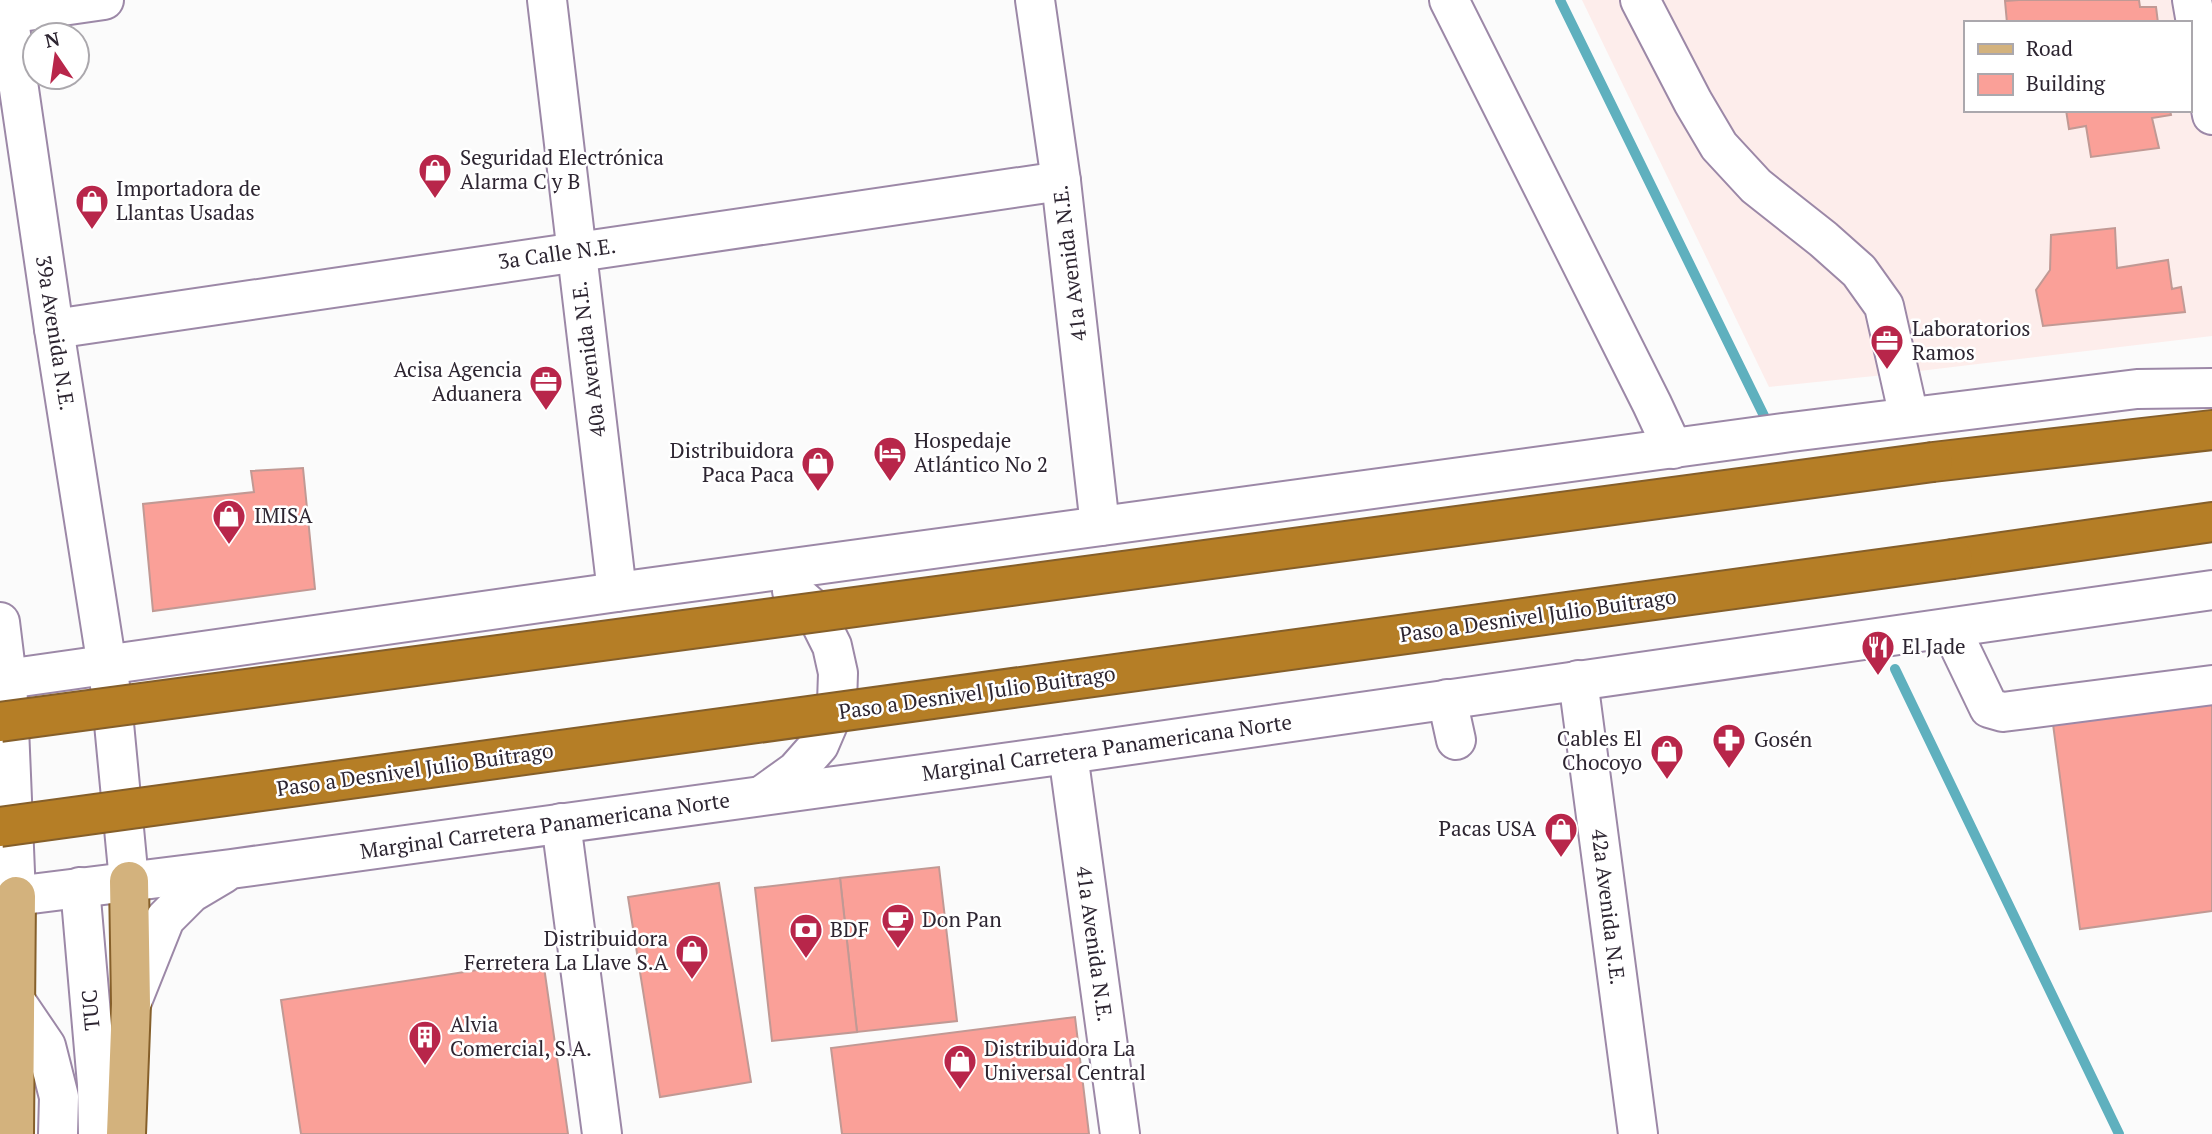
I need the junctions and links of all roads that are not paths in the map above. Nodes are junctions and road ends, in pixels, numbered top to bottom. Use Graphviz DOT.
graph roads {
  1 [pos="104,0"];
  2 [pos="547,0"];
  3 [pos="1035,0"];
  4 [pos="1449,0"];
  5 [pos="1640,0"];
  6 [pos="2192,0"];
  7 [pos="4,10"];
  8 [pos="2212,115"];
  9 [pos="1060,181"];
  10 [pos="576,252"];
  11 [pos="54,329"];
  12 [pos="2212,388"];
  13 [pos="1909,417"];
  14 [pos="2212,430"];
  15 [pos="1673,449"];
  16 [pos="2212,522"];
  17 [pos="1100,526"];
  18 [pos="756,573"];
  19 [pos="2212,590"];
  20 [pos="617,592"];
  21 [pos="0,622"];
  22 [pos="1951,629"];
  23 [pos="107,666"];
  24 [pos="3,680"];
  25 [pos="1578,681"];
  26 [pos="2212,685"];
  27 [pos="1447,699"];
  28 [pos="0,722"];
  29 [pos="1457,740"];
  30 [pos="1068,754"];
  31 [pos="762,796"];
  32 [pos="561,823"];
  33 [pos="0,827"];
  34 [pos="231,869"];
  35 [pos="129,881"];
  36 [pos="80,887"];
  37 [pos="8,897"];
  38 [pos="8,991"];
  39 [pos="131,1004"];
  40 [pos="14,1134"];
  41 [pos="58,1134"];
  42 [pos="98,1134"];
  43 [pos="126,1134"];
  44 [pos="602,1134"];
  45 [pos="1120,1134"];
  46 [pos="1638,1134"];
  1 -- 7 [label="street"];
  2 -- 10 [label="street, 40a Avenida N.E."];
  3 -- 9 [label="street, 41a Avenida N.E."];
  4 -- 15 [label="street"];
  5 -- 13 [label="street"];
  6 -- 8 [label="street"];
  7 -- 11 [label="street, 39a Avenida N.E."];
  9 -- 10 [label="street, 3a Calle N.E."];
  9 -- 17 [label="street, 41a Avenida N.E."];
  10 -- 11 [label="street, 3a Calle N.E."];
  10 -- 20 [label="street, 40a Avenida N.E."];
  11 -- 23 [label="street, 39a Avenida N.E."];
  12 -- 13 [label="street"];
  13 -- 15 [label="street"];
  14 -- 28 [label="highway, bridge"];
  15 -- 17 [label="street"];
  16 -- 33 [label="highway, Paso a Desnivel Julio Buitrago, bridge"];
  17 -- 18 [label="street"];
  18 -- 20 [label="street"];
  18 -- 31 [label="street"];
  19 -- 22 [label="street, Marginal Carretera Panamericana Norte"];
  20 -- 23 [label="street"];
  21 -- 24 [label="street"];
  22 -- 25 [label="street, Marginal Carretera Panamericana Norte"];
  22 -- 26 [label="street"];
  23 -- 24 [label="street"];
  23 -- 35 [label="street, 39a Avenida N.E."];
  24 -- 37 [label="street"];
  25 -- 27 [label="street, Marginal Carretera Panamericana Norte"];
  25 -- 46 [label="street, 42a Avenida N.E."];
  27 -- 29 [label="street"];
  27 -- 30 [label="street, Marginal Carretera Panamericana Norte"];
  30 -- 31 [label="street, Marginal Carretera Panamericana Norte"];
  30 -- 45 [label="street, 41a Avenida N.E."];
  31 -- 32 [label="street, Marginal Carretera Panamericana Norte"];
  32 -- 34 [label="street, Marginal Carretera Panamericana Norte"];
  32 -- 44 [label="street"];
  34 -- 35 [label="street, Marginal Carretera Panamericana Norte"];
  34 -- 39 [label="street"];
  35 -- 36 [label="street, Marginal Carretera Panamericana Norte"];
  35 -- 39 [label="main road"];
  36 -- 37 [label="street, Marginal Carretera Panamericana Norte"];
  36 -- 42 [label="street, TUC"];
  37 -- 38 [label="main road"];
  38 -- 40 [label="main road"];
  38 -- 41 [label="street"];
  39 -- 43 [label="main road"];
}
